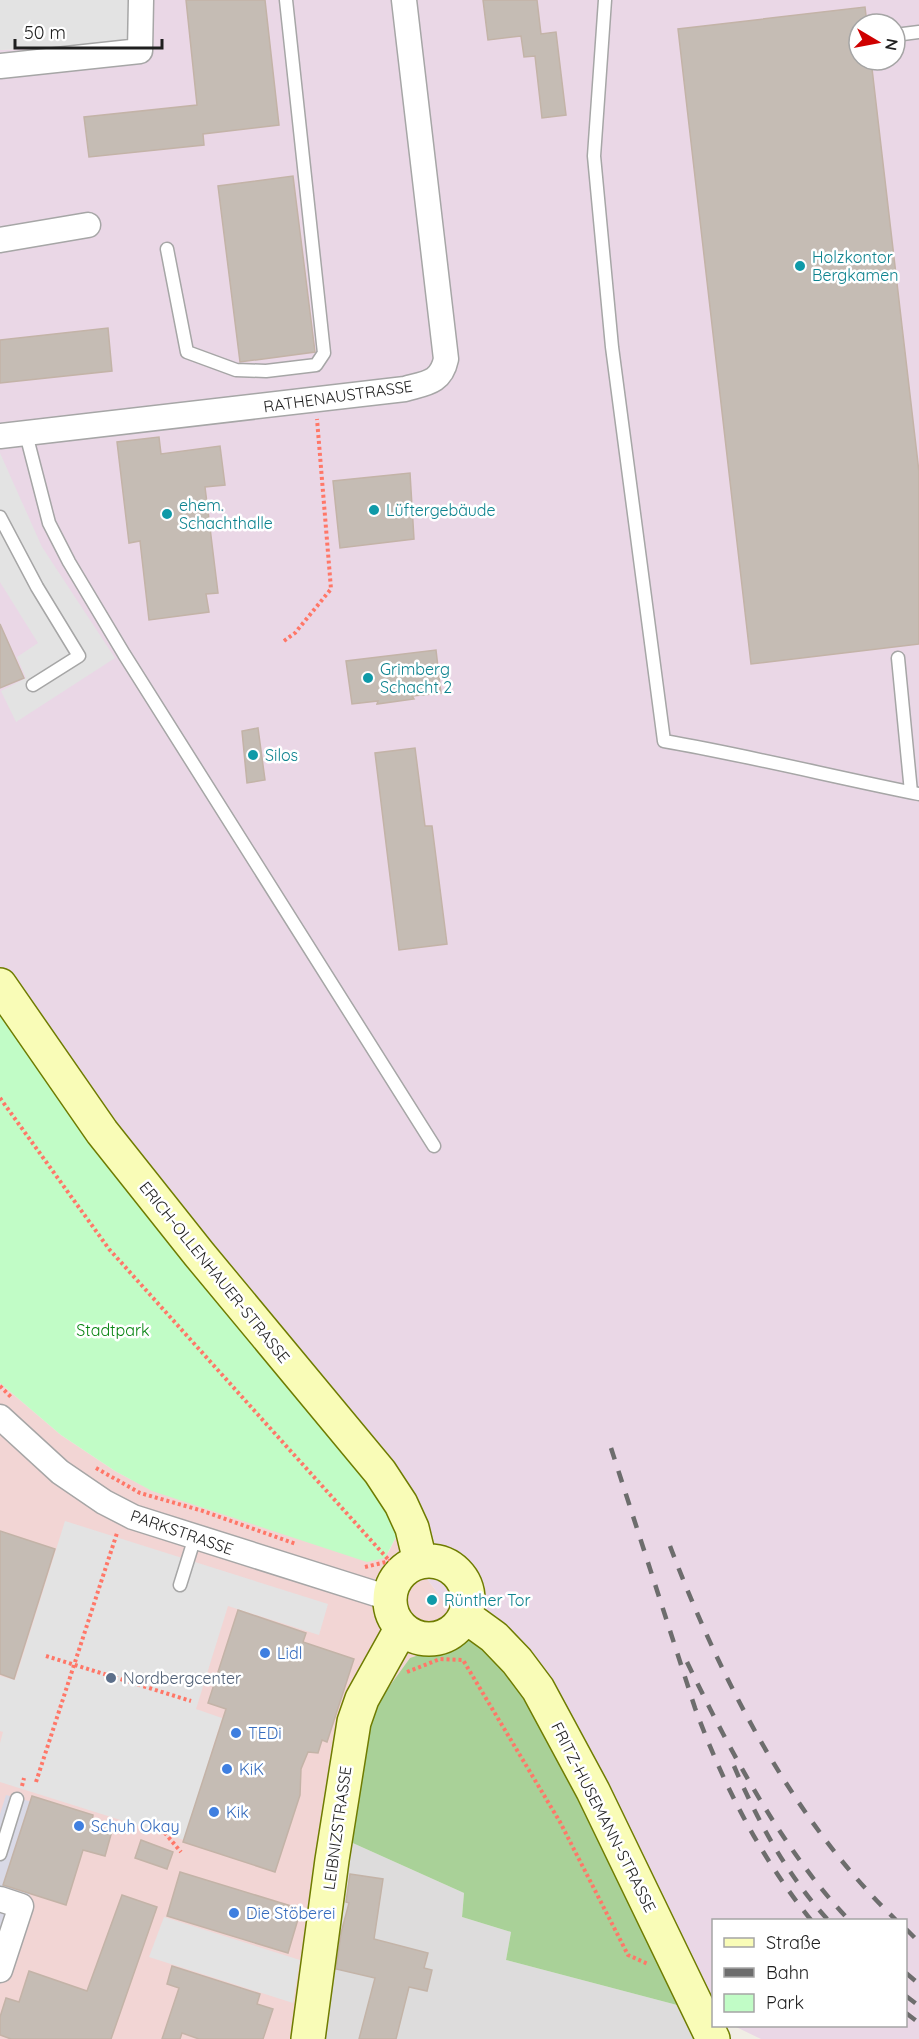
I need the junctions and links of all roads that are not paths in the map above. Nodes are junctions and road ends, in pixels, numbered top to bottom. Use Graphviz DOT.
graph roads {
  1 [pos="141,0"];
  2 [pos="286,0"];
  3 [pos="404,0"];
  4 [pos="605,0"];
  5 [pos="0,66"];
  6 [pos="88,225"];
  7 [pos="0,240"];
  8 [pos="167,249"];
  9 [pos="26,434"];
  10 [pos="0,436"];
  11 [pos="0,517"];
  12 [pos="898,658"];
  13 [pos="33,684"];
  14 [pos="915,793"];
  15 [pos="0,985"];
  16 [pos="434,1146"];
  17 [pos="8,1409"];
  18 [pos="195,1537"];
  19 [pos="400,1573"];
  20 [pos="180,1585"];
  21 [pos="465,1616"];
  22 [pos="401,1629"];
  23 [pos="17,1798"];
  24 [pos="0,1854"];
  25 [pos="0,1899"];
  26 [pos="0,1970"];
  27 [pos="308,2039"];
  28 [pos="713,2039"];
  1 -- 5 [label="street"];
  2 -- 8 [label="lane"];
  3 -- 9 [label="street, RATHENAUSTRASSE"];
  4 -- 14 [label="lane"];
  6 -- 7 [label="street"];
  9 -- 10 [label="street, RATHENAUSTRASSE"];
  9 -- 16 [label="lane"];
  11 -- 13 [label="lane"];
  12 -- 14 [label="lane"];
  15 -- 19 [label="street, ERICH-OLLENHAUER-STRASSE"];
  17 -- 18 [label="street, PARKSTRASSE"];
  18 -- 19 [label="street, PARKSTRASSE"];
  18 -- 20 [label="lane"];
  19 -- 21 [label="street"];
  19 -- 22 [label="street"];
  21 -- 22 [label="street"];
  21 -- 28 [label="street, FRITZ-HUSEMANN-STRASSE"];
  22 -- 27 [label="street, LEIBNIZSTRASSE"];
  23 -- 24 [label="lane"];
  25 -- 26 [label="street"];
}
